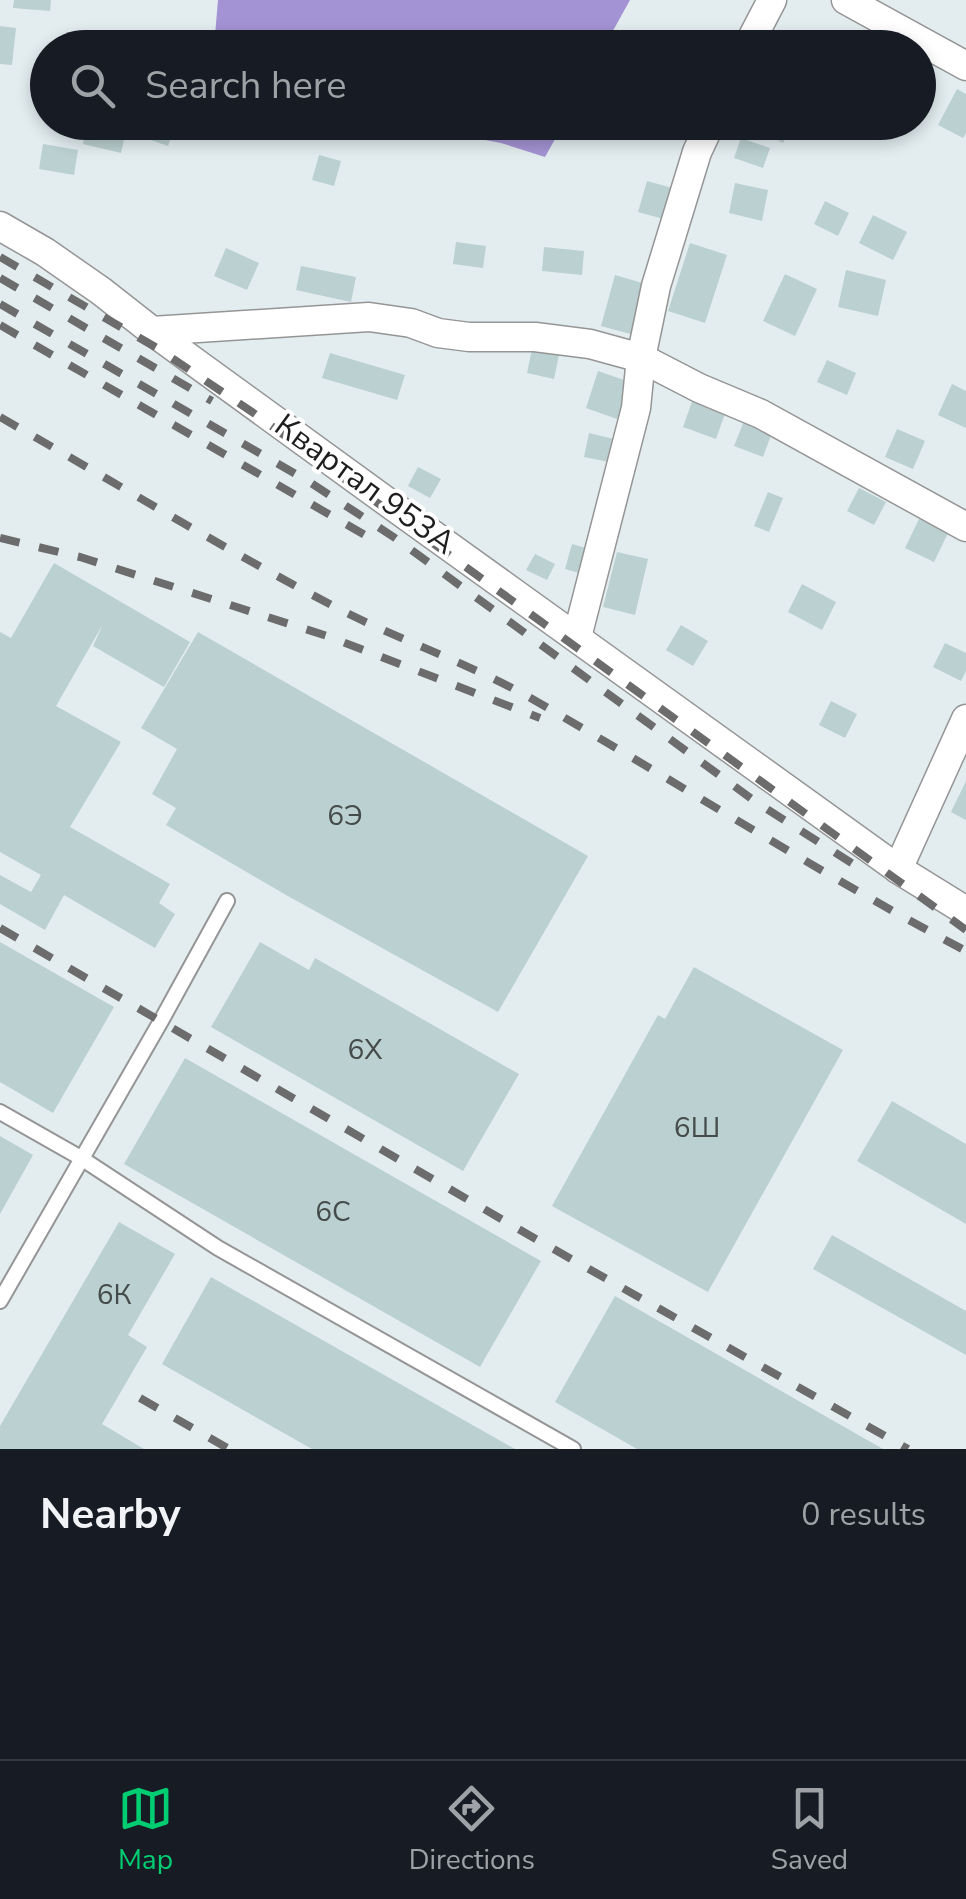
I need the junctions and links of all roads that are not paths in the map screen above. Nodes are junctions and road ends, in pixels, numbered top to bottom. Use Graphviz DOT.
graph roads {
  1 [pos="772,0"];
  2 [pos="846,0"];
  3 [pos="756,30"];
  4 [pos="901,30"];
  5 [pos="936,50"];
  6 [pos="966,66"];
  7 [pos="703,140"];
  8 [pos="0,226"];
  9 [pos="152,331"];
  10 [pos="640,358"];
  11 [pos="966,528"];
  12 [pos="577,636"];
  13 [pos="966,719"];
  14 [pos="898,868"];
  15 [pos="228,901"];
  16 [pos="966,911"];
  17 [pos="0,1112"];
  18 [pos="81,1158"];
  19 [pos="0,1301"];
  20 [pos="573,1449"];
  1 -- 3 [label="street"];
  2 -- 4 [label="street"];
  5 -- 6 [label="street"];
  7 -- 10 [label="street"];
  8 -- 9 [label="street, Квартал 953А"];
  9 -- 10 [label="street"];
  9 -- 12 [label="street, Квартал 953А"];
  10 -- 11 [label="street"];
  10 -- 12 [label="street"];
  12 -- 14 [label="street, Квартал 953А"];
  13 -- 14 [label="street"];
  14 -- 16 [label="street, Квартал 953А"];
  15 -- 18 [label="lane"];
  17 -- 18 [label="lane"];
  18 -- 19 [label="lane"];
  18 -- 20 [label="lane"];
}
